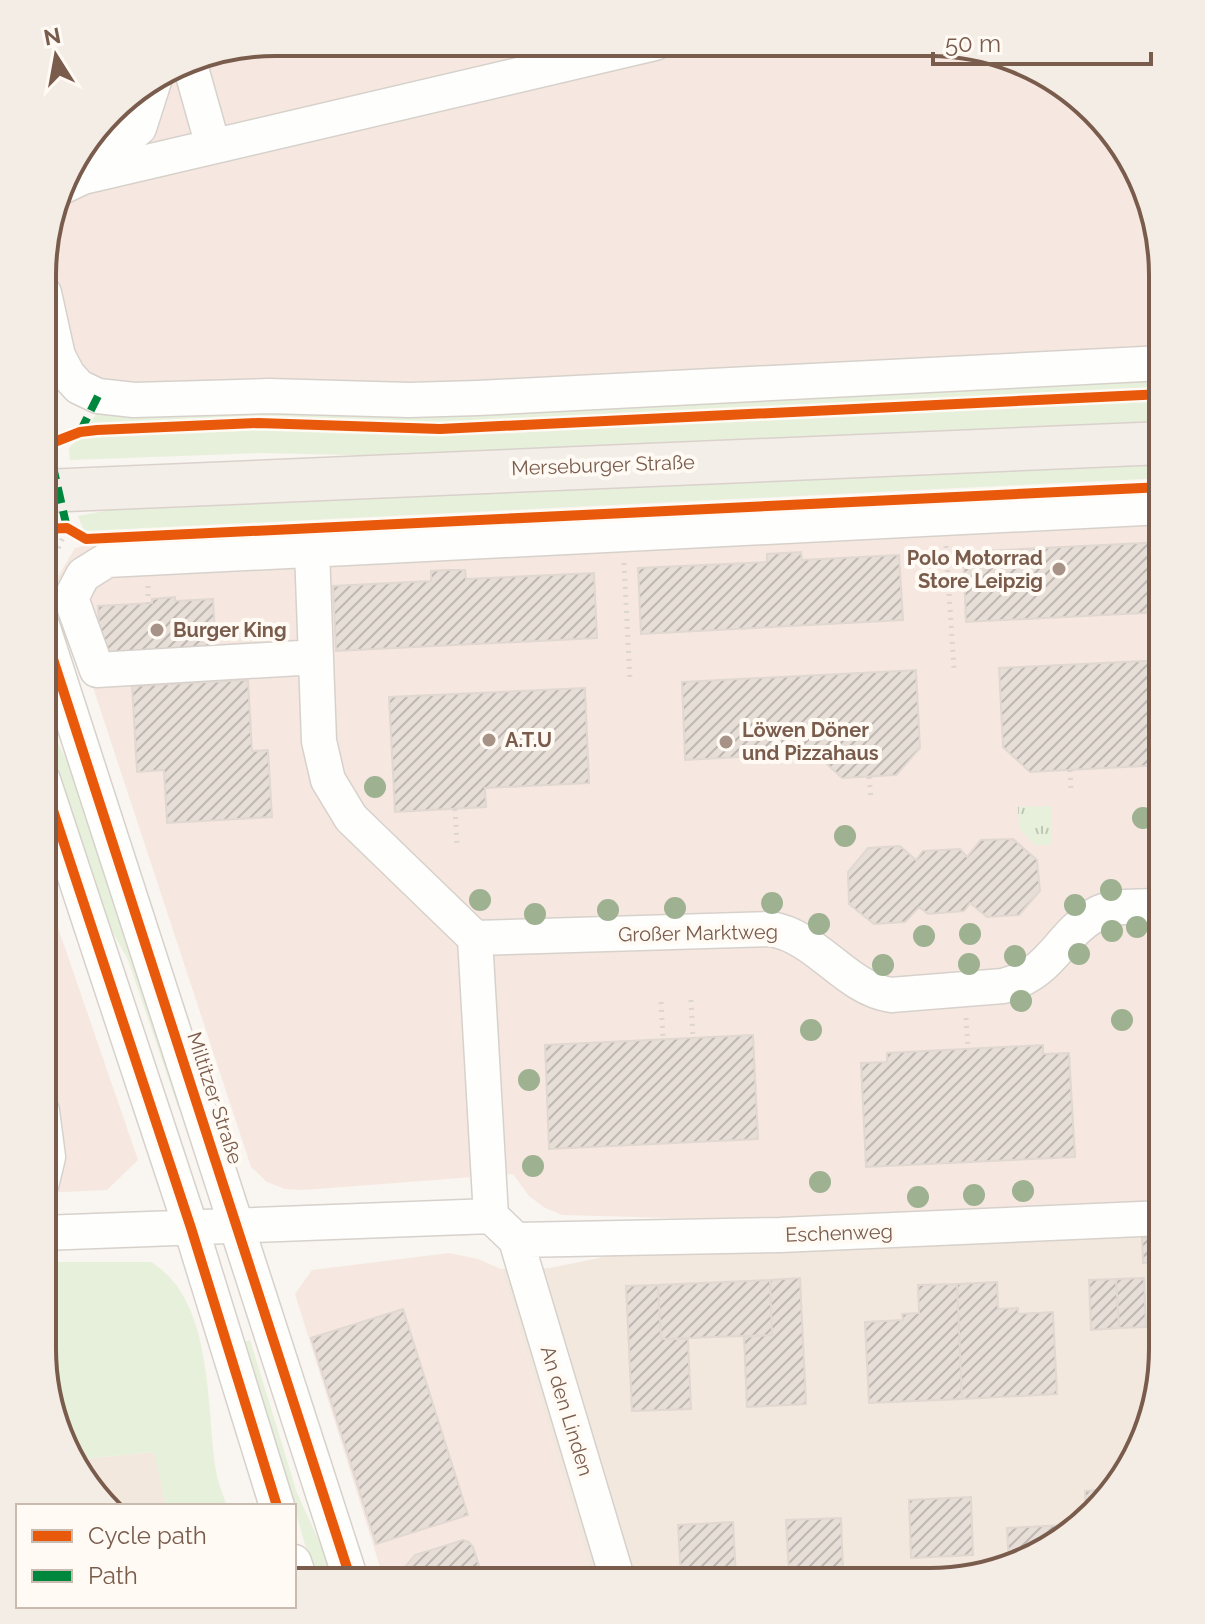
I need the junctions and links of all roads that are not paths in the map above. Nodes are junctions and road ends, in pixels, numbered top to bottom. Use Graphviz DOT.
graph roads {
  1 [pos="599,56"];
  2 [pos="192,73"];
  3 [pos="149,96"];
  4 [pos="213,146"];
  5 [pos="97,147"];
  6 [pos="78,179"];
  7 [pos="56,347"];
  8 [pos="1149,364"];
  9 [pos="1149,444"];
  10 [pos="1149,508"];
  11 [pos="56,516"];
  12 [pos="312,550"];
  13 [pos="316,657"];
  14 [pos="56,668"];
  15 [pos="56,859"];
  16 [pos="1149,907"];
  17 [pos="475,938"];
  18 [pos="491,1216"];
  19 [pos="1149,1219"];
  20 [pos="238,1226"];
  21 [pos="191,1228"];
  22 [pos="56,1233"];
  23 [pos="516,1240"];
  24 [pos="276,1504"];
  25 [pos="347,1568"];
  26 [pos="614,1568"];
  1 -- 4 [label="street"];
  2 -- 4 [label="street"];
  3 -- 5 [label="street"];
  4 -- 6 [label="street"];
  7 -- 8 [label="street"];
  9 -- 11 [label="main road, Merseburger Straße"];
  10 -- 12 [label="street"];
  12 -- 13 [label="street"];
  12 -- 13 [label="street"];
  13 -- 17 [label="street"];
  14 -- 20 [label="street, Miltitzer Straße"];
  15 -- 21 [label="street"];
  16 -- 17 [label="street, Großer Marktweg"];
  17 -- 18 [label="street"];
  18 -- 20 [label="street"];
  18 -- 23 [label="street"];
  19 -- 23 [label="street, Eschenweg"];
  20 -- 21 [label="street"];
  20 -- 25 [label="street, Miltitzer Straße"];
  21 -- 22 [label="street"];
  21 -- 24 [label="street"];
  23 -- 26 [label="street, An den Linden"];
}
